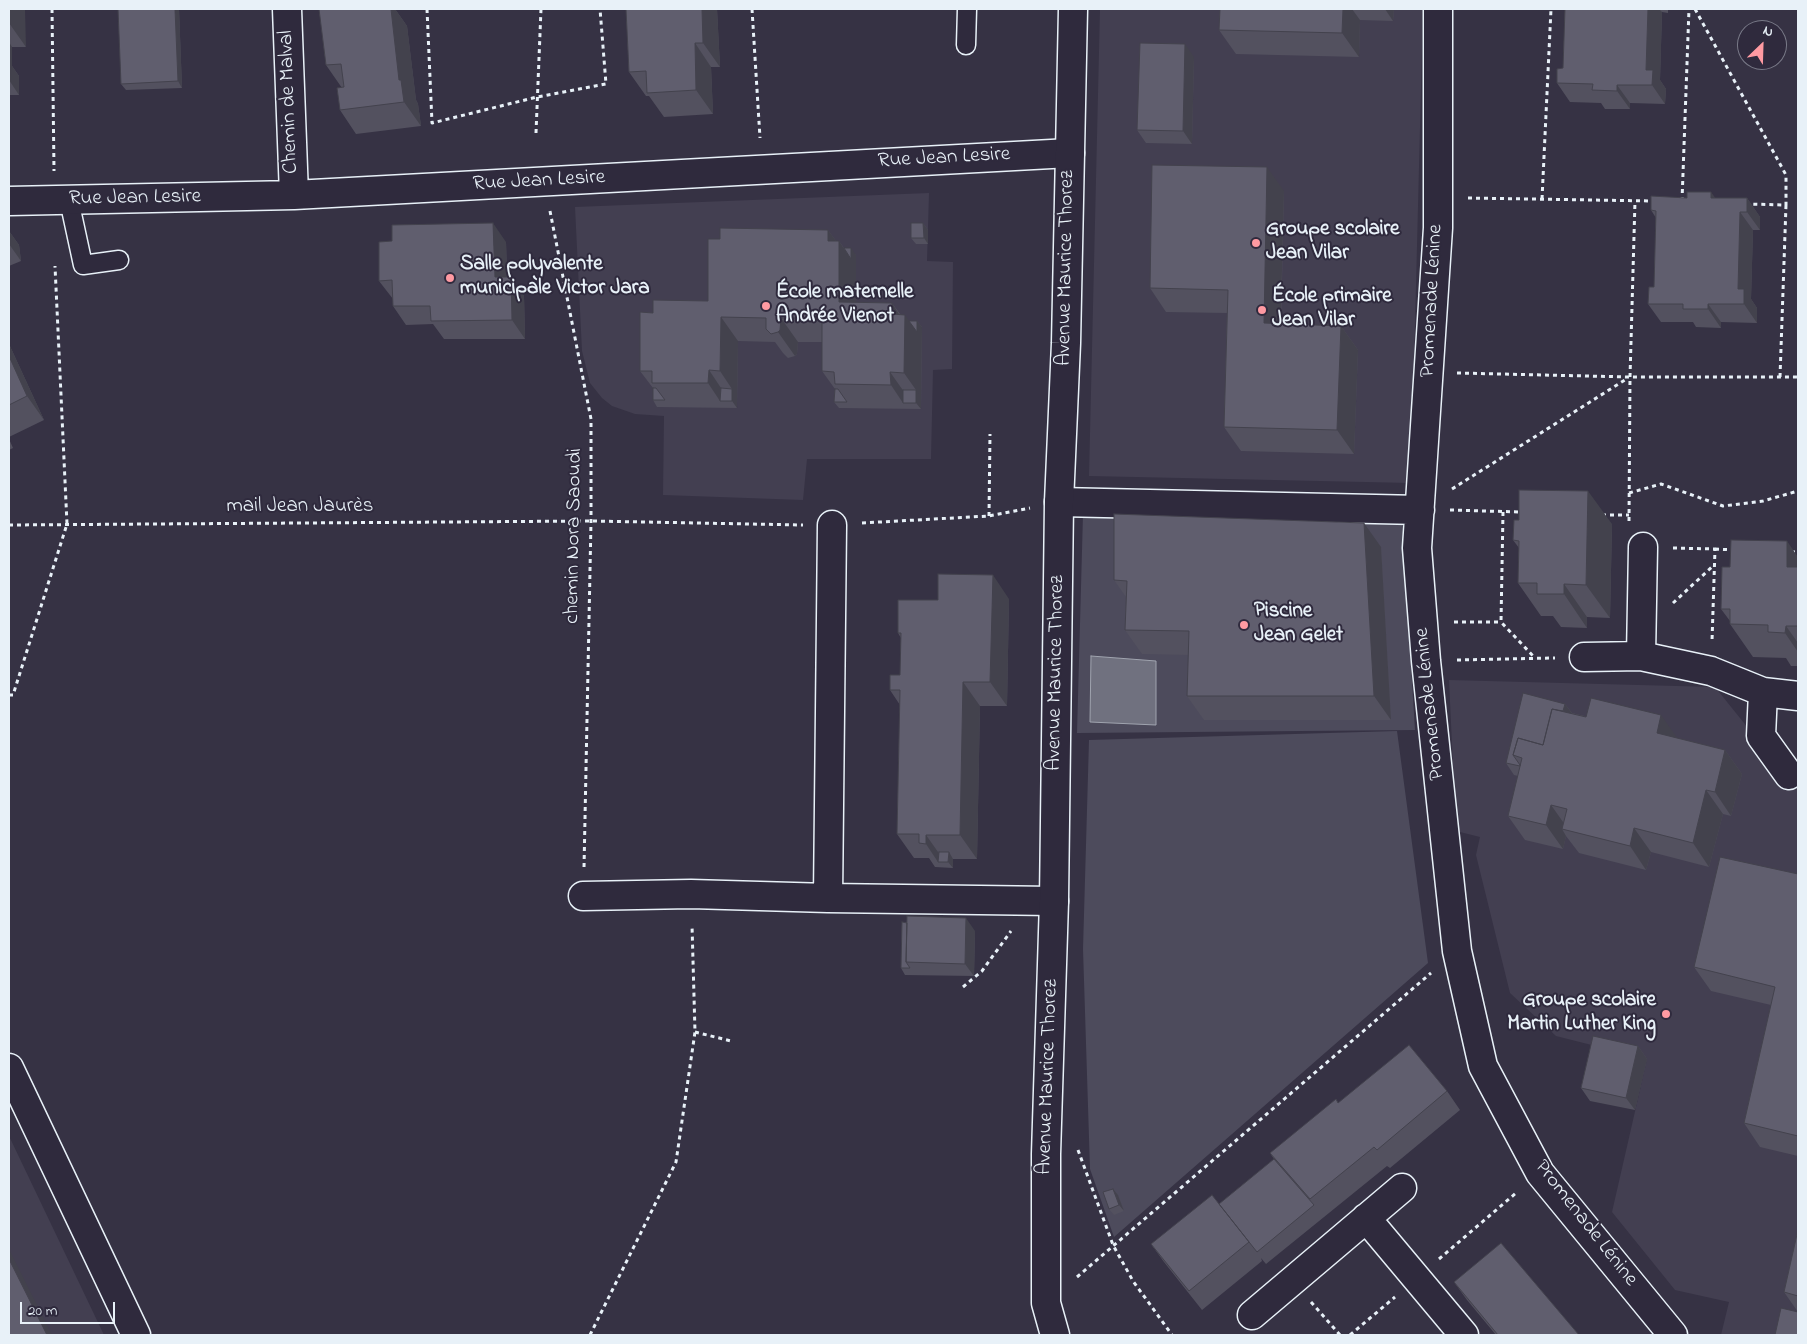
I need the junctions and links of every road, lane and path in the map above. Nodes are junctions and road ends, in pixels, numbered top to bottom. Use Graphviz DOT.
graph roads {
  1 [pos="52,9"];
  2 [pos="287,9"];
  3 [pos="426,9"];
  4 [pos="541,9"];
  5 [pos="600,9"];
  6 [pos="752,9"];
  7 [pos="967,9"];
  8 [pos="1073,9"];
  9 [pos="1438,9"];
  10 [pos="1551,9"];
  11 [pos="1689,9"];
  12 [pos="1695,9"];
  13 [pos="966,45"];
  14 [pos="537,97"];
  15 [pos="536,133"];
  16 [pos="760,138"];
  17 [pos="1070,153"];
  18 [pos="54,176"];
  19 [pos="544,182"];
  20 [pos="294,195"];
  21 [pos="1438,197"];
  22 [pos="1542,199"];
  23 [pos="69,200"];
  24 [pos="9,201"];
  25 [pos="1635,201"];
  26 [pos="1663,201"];
  27 [pos="1672,201"];
  28 [pos="1682,201"];
  29 [pos="1691,202"];
  30 [pos="1738,203"];
  31 [pos="1786,205"];
  32 [pos="55,259"];
  33 [pos="119,260"];
  34 [pos="1429,372"];
  35 [pos="1630,377"];
  36 [pos="1780,377"];
  37 [pos="1798,377"];
  38 [pos="990,434"];
  39 [pos="1798,491"];
  40 [pos="1629,493"];
  41 [pos="1059,502"];
  42 [pos="1420,510"];
  43 [pos="1503,512"];
  44 [pos="1523,512"];
  45 [pos="1600,515"];
  46 [pos="989,516"];
  47 [pos="591,521"];
  48 [pos="67,524"];
  49 [pos="9,525"];
  50 [pos="832,525"];
  51 [pos="1643,547"];
  52 [pos="1715,549"];
  53 [pos="1739,550"];
  54 [pos="1790,552"];
  55 [pos="1798,552"];
  56 [pos="1715,564"];
  57 [pos="1423,622"];
  58 [pos="1501,622"];
  59 [pos="1641,644"];
  60 [pos="1584,657"];
  61 [pos="1534,658"];
  62 [pos="1426,661"];
  63 [pos="1711,671"];
  64 [pos="1763,692"];
  65 [pos="9,695"];
  66 [pos="1798,696"];
  67 [pos="1789,775"];
  68 [pos="691,894"];
  69 [pos="583,896"];
  70 [pos="828,898"];
  71 [pos="1043,901"];
  72 [pos="1457,951"];
  73 [pos="963,988"];
  74 [pos="695,1032"];
  75 [pos="731,1040"];
  76 [pos="9,1068"];
  77 [pos="1076,1146"];
  78 [pos="1540,1173"];
  79 [pos="1402,1188"];
  80 [pos="1366,1218"];
  81 [pos="1113,1245"];
  82 [pos="1416,1278"];
  83 [pos="1293,1280"];
  84 [pos="1396,1296"];
  85 [pos="1046,1303"];
  86 [pos="1252,1315"];
  87 [pos="136,1335"];
  88 [pos="590,1335"];
  89 [pos="1055,1335"];
  90 [pos="1172,1335"];
  91 [pos="1340,1335"];
  92 [pos="1350,1335"];
  93 [pos="1464,1335"];
  94 [pos="1673,1335"];
  1 -- 18 [label="path"];
  2 -- 20 [label="street, Chemin de Malval"];
  3 -- 14 [label="path"];
  4 -- 14 [label="path"];
  5 -- 14 [label="path"];
  6 -- 16 [label="path"];
  7 -- 13 [label="lane"];
  8 -- 17 [label="street, Avenue Maurice Thorez"];
  9 -- 21 [label="street, Promenade Lénine"];
  10 -- 22 [label="path"];
  11 -- 28 [label="path"];
  12 -- 31 [label="path"];
  14 -- 15 [label="path"];
  17 -- 19 [label="street, Rue Jean Lesire"];
  17 -- 41 [label="street, Avenue Maurice Thorez"];
  19 -- 20 [label="street, Rue Jean Lesire"];
  19 -- 47 [label="path, chemin Nora Saoudi"];
  20 -- 23 [label="street, Rue Jean Lesire"];
  21 -- 22 [label="path"];
  21 -- 34 [label="street, Promenade Lénine"];
  22 -- 25 [label="path"];
  23 -- 24 [label="street, Rue Jean Lesire"];
  23 -- 33 [label="lane"];
  25 -- 26 [label="path"];
  25 -- 35 [label="path"];
  27 -- 28 [label="path"];
  28 -- 29 [label="path"];
  30 -- 31 [label="path"];
  31 -- 36 [label="path"];
  32 -- 48 [label="path"];
  34 -- 35 [label="path"];
  34 -- 42 [label="street, Promenade Lénine"];
  35 -- 36 [label="path"];
  35 -- 40 [label="path"];
  35 -- 42 [label="path"];
  36 -- 37 [label="path"];
  38 -- 46 [label="path"];
  39 -- 40 [label="path"];
  40 -- 45 [label="path"];
  41 -- 42 [label="street"];
  41 -- 71 [label="street, Avenue Maurice Thorez"];
  42 -- 43 [label="path"];
  42 -- 57 [label="street, Promenade Lénine"];
  43 -- 44 [label="path"];
  43 -- 58 [label="path"];
  47 -- 48 [label="path, mail Jean Jaurès"];
  47 -- 69 [label="path, chemin Nora Saoudi"];
  48 -- 49 [label="path, mail Jean Jaurès"];
  48 -- 65 [label="path"];
  50 -- 70 [label="street"];
  51 -- 52 [label="path"];
  51 -- 59 [label="street"];
  52 -- 53 [label="path"];
  52 -- 56 [label="path"];
  54 -- 55 [label="path"];
  56 -- 59 [label="path"];
  56 -- 63 [label="path"];
  57 -- 58 [label="path"];
  57 -- 62 [label="street, Promenade Lénine"];
  58 -- 61 [label="path"];
  59 -- 60 [label="street"];
  59 -- 63 [label="street"];
  60 -- 61 [label="path"];
  61 -- 62 [label="path"];
  62 -- 72 [label="street, Promenade Lénine"];
  63 -- 64 [label="street"];
  64 -- 66 [label="street"];
  64 -- 67 [label="street"];
  68 -- 69 [label="street"];
  68 -- 70 [label="street"];
  68 -- 74 [label="path"];
  70 -- 71 [label="street"];
  71 -- 73 [label="path"];
  71 -- 85 [label="street, Avenue Maurice Thorez"];
  72 -- 78 [label="street, Promenade Lénine"];
  72 -- 81 [label="path"];
  74 -- 75 [label="path"];
  74 -- 88 [label="path"];
  76 -- 87 [label="street"];
  77 -- 81 [label="path"];
  78 -- 82 [label="path"];
  78 -- 94 [label="street, Promenade Lénine"];
  79 -- 80 [label="street"];
  80 -- 82 [label="street"];
  80 -- 83 [label="street"];
  81 -- 85 [label="path"];
  81 -- 90 [label="path"];
  82 -- 93 [label="street"];
  83 -- 86 [label="street"];
  83 -- 91 [label="path"];
  84 -- 92 [label="path"];
  85 -- 89 [label="street, Avenue Maurice Thorez"];
}
